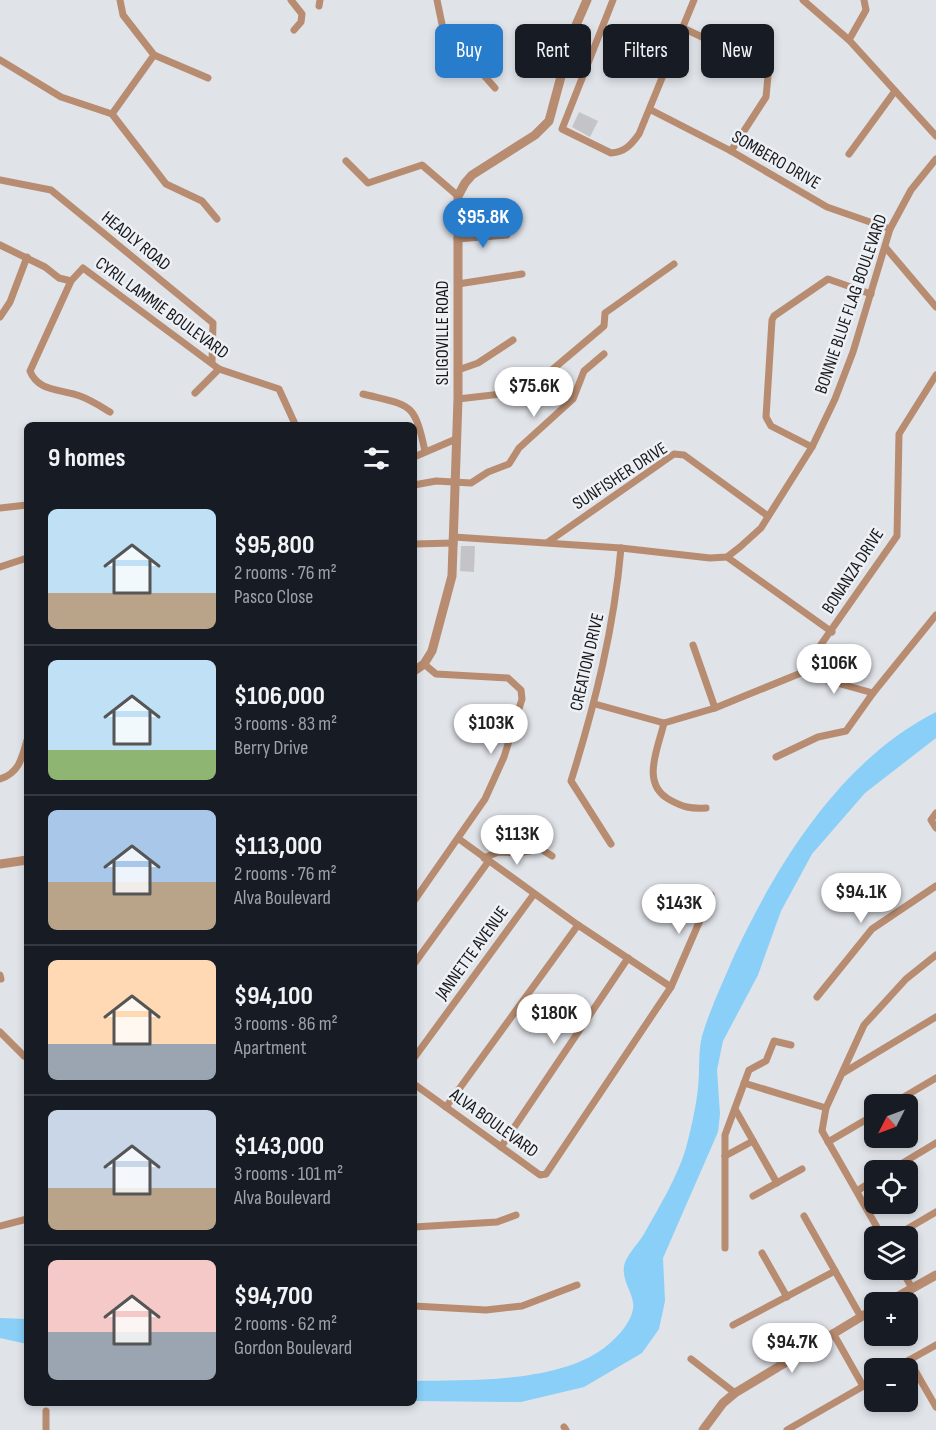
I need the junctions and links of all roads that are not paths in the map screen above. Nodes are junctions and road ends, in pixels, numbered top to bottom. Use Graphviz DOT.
graph roads {
  1 [pos="120,0"];
  2 [pos="291,0"];
  3 [pos="437,0"];
  4 [pos="587,0"];
  5 [pos="613,0"];
  6 [pos="694,0"];
  7 [pos="804,0"];
  8 [pos="864,0"];
  9 [pos="685,24"];
  10 [pos="294,30"];
  11 [pos="689,31"];
  12 [pos="849,40"];
  13 [pos="154,55"];
  14 [pos="0,60"];
  15 [pos="208,78"];
  16 [pos="663,78"];
  17 [pos="495,88"];
  18 [pos="895,91"];
  19 [pos="651,110"];
  20 [pos="112,114"];
  21 [pos="936,136"];
  22 [pos="730,151"];
  23 [pos="849,154"];
  24 [pos="346,161"];
  25 [pos="935,163"];
  26 [pos="0,180"];
  27 [pos="458,196"];
  28 [pos="217,219"];
  29 [pos="890,229"];
  30 [pos="507,235"];
  31 [pos="457,239"];
  32 [pos="0,245"];
  33 [pos="886,248"];
  34 [pos="27,257"];
  35 [pos="674,264"];
  36 [pos="522,274"];
  37 [pos="71,281"];
  38 [pos="458,284"];
  39 [pos="871,294"];
  40 [pos="936,307"];
  41 [pos="0,317"];
  42 [pos="513,340"];
  43 [pos="604,354"];
  44 [pos="212,362"];
  45 [pos="219,369"];
  46 [pos="458,370"];
  47 [pos="936,375"];
  48 [pos="195,393"];
  49 [pos="363,394"];
  50 [pos="458,399"];
  51 [pos="110,412"];
  52 [pos="294,422"];
  53 [pos="456,439"];
  54 [pos="813,447"];
  55 [pos="425,452"];
  56 [pos="417,456"];
  57 [pos="455,482"];
  58 [pos="417,484"];
  59 [pos="24,504"];
  60 [pos="0,508"];
  61 [pos="768,516"];
  62 [pos="454,540"];
  63 [pos="547,543"];
  64 [pos="417,544"];
  65 [pos="621,548"];
  66 [pos="727,557"];
  67 [pos="24,559"];
  68 [pos="0,567"];
  69 [pos="936,615"];
  70 [pos="832,632"];
  71 [pos="693,645"];
  72 [pos="424,664"];
  73 [pos="417,669"];
  74 [pos="801,673"];
  75 [pos="873,693"];
  76 [pos="595,704"];
  77 [pos="715,708"];
  78 [pos="664,723"];
  79 [pos="24,750"];
  80 [pos="776,757"];
  81 [pos="0,779"];
  82 [pos="705,808"];
  83 [pos="936,813"];
  84 [pos="936,828"];
  85 [pos="459,839"];
  86 [pos="611,844"];
  87 [pos="552,856"];
  88 [pos="24,860"];
  89 [pos="486,860"];
  90 [pos="0,864"];
  91 [pos="936,886"];
  92 [pos="534,894"];
  93 [pos="711,895"];
  94 [pos="417,897"];
  95 [pos="578,925"];
  96 [pos="936,954"];
  97 [pos="628,957"];
  98 [pos="417,960"];
  99 [pos="671,987"];
  100 [pos="817,997"];
  101 [pos="936,1017"];
  102 [pos="0,1032"];
  103 [pos="792,1045"];
  104 [pos="417,1054"];
  105 [pos="24,1056"];
  106 [pos="843,1073"];
  107 [pos="936,1078"];
  108 [pos="744,1083"];
  109 [pos="417,1086"];
  110 [pos="909,1094"];
  111 [pos="446,1107"];
  112 [pos="826,1108"];
  113 [pos="735,1109"];
  114 [pos="864,1120"];
  115 [pos="753,1141"];
  116 [pos="828,1142"];
  117 [pos="936,1143"];
  118 [pos="501,1147"];
  119 [pos="725,1156"];
  120 [pos="908,1160"];
  121 [pos="802,1169"];
  122 [pos="777,1183"];
  123 [pos="864,1186"];
  124 [pos="856,1191"];
  125 [pos="753,1196"];
  126 [pos="936,1212"];
  127 [pos="516,1215"];
  128 [pos="804,1216"];
  129 [pos="24,1220"];
  130 [pos="0,1226"];
  131 [pos="876,1226"];
  132 [pos="912,1226"];
  133 [pos="417,1227"];
  134 [pos="724,1248"];
  135 [pos="762,1253"];
  136 [pos="835,1271"];
  137 [pos="936,1275"];
  138 [pos="907,1280"];
  139 [pos="578,1285"];
  140 [pos="912,1288"];
  141 [pos="905,1292"];
  142 [pos="787,1297"];
  143 [pos="417,1306"];
  144 [pos="864,1315"];
  145 [pos="861,1317"];
  146 [pos="733,1324"];
  147 [pos="833,1333"];
  148 [pos="936,1345"];
  149 [pos="913,1358"];
  150 [pos="692,1359"];
  151 [pos="918,1376"];
  152 [pos="863,1386"];
  153 [pos="735,1393"];
  154 [pos="936,1407"];
  155 [pos="46,1411"];
  156 [pos="46,1430"];
  157 [pos="704,1430"];
  158 [pos="787,1430"];
  1 -- 13 [label="street"];
  2 -- 10 [label="street"];
  3 -- 17 [label="street"];
  4 -- 27 [label="street"];
  5 -- 19 [label="street"];
  6 -- 9 [label="street"];
  7 -- 12 [label="street"];
  8 -- 12 [label="street"];
  11 -- 22 [label="street"];
  12 -- 18 [label="street"];
  13 -- 15 [label="street"];
  13 -- 20 [label="street"];
  14 -- 20 [label="street"];
  16 -- 19 [label="street"];
  18 -- 21 [label="street"];
  18 -- 23 [label="street"];
  19 -- 22 [label="street, SOMBERO DRIVE"];
  20 -- 28 [label="street"];
  22 -- 29 [label="street, SOMBERO DRIVE"];
  24 -- 27 [label="street"];
  25 -- 29 [label="street, BONNIE BLUE FLAG BOULEVARD"];
  26 -- 44 [label="street, HEADLY ROAD"];
  27 -- 31 [label="street, SLIGOVILLE ROAD"];
  29 -- 33 [label="street, BONNIE BLUE FLAG BOULEVARD"];
  30 -- 31 [label="street"];
  31 -- 38 [label="street, SLIGOVILLE ROAD"];
  32 -- 34 [label="street, CYRIL LAMMIE BOULEVARD"];
  33 -- 39 [label="street, BONNIE BLUE FLAG BOULEVARD"];
  33 -- 40 [label="street"];
  34 -- 37 [label="street, CYRIL LAMMIE BOULEVARD"];
  34 -- 41 [label="street"];
  35 -- 50 [label="street"];
  36 -- 38 [label="street"];
  37 -- 44 [label="street, CYRIL LAMMIE BOULEVARD"];
  37 -- 51 [label="street"];
  38 -- 46 [label="street, SLIGOVILLE ROAD"];
  39 -- 54 [label="street, BONNIE BLUE FLAG BOULEVARD"];
  39 -- 54 [label="street"];
  42 -- 46 [label="street"];
  43 -- 57 [label="street"];
  44 -- 45 [label="street, CYRIL LAMMIE BOULEVARD"];
  45 -- 48 [label="street"];
  45 -- 52 [label="street, CYRIL LAMMIE BOULEVARD"];
  46 -- 50 [label="street, SLIGOVILLE ROAD"];
  47 -- 70 [label="street, BONANZA DRIVE"];
  49 -- 55 [label="street"];
  50 -- 53 [label="street, SLIGOVILLE ROAD"];
  53 -- 55 [label="street"];
  53 -- 57 [label="street, SLIGOVILLE ROAD"];
  54 -- 61 [label="street, BONNIE BLUE FLAG BOULEVARD"];
  55 -- 56 [label="street"];
  57 -- 58 [label="street"];
  57 -- 62 [label="street, SLIGOVILLE ROAD"];
  59 -- 60 [label="street"];
  61 -- 63 [label="street, SUNFISHER DRIVE"];
  61 -- 66 [label="street, BONNIE BLUE FLAG BOULEVARD"];
  62 -- 63 [label="street"];
  62 -- 64 [label="street"];
  62 -- 72 [label="street, SLIGOVILLE ROAD"];
  63 -- 65 [label="street"];
  65 -- 66 [label="street"];
  65 -- 76 [label="street, CREATION DRIVE"];
  66 -- 70 [label="street"];
  67 -- 68 [label="street"];
  69 -- 75 [label="street"];
  70 -- 74 [label="street, BONANZA DRIVE"];
  71 -- 77 [label="street"];
  72 -- 73 [label="street"];
  72 -- 85 [label="street"];
  74 -- 75 [label="street"];
  74 -- 77 [label="street"];
  75 -- 80 [label="street"];
  76 -- 78 [label="street"];
  76 -- 86 [label="street, CREATION DRIVE"];
  77 -- 78 [label="street"];
  78 -- 82 [label="street"];
  79 -- 81 [label="street"];
  83 -- 84 [label="street"];
  85 -- 89 [label="street"];
  85 -- 94 [label="street"];
  87 -- 89 [label="street"];
  88 -- 90 [label="street"];
  89 -- 92 [label="street"];
  89 -- 98 [label="street"];
  91 -- 100 [label="street"];
  92 -- 95 [label="street"];
  92 -- 104 [label="street, JANNETTE AVENUE"];
  93 -- 99 [label="street"];
  95 -- 97 [label="street"];
  95 -- 111 [label="street"];
  96 -- 106 [label="street"];
  97 -- 99 [label="street"];
  97 -- 118 [label="street"];
  99 -- 118 [label="street, ALVA BOULEVARD"];
  101 -- 106 [label="street"];
  102 -- 105 [label="street"];
  103 -- 108 [label="street"];
  106 -- 112 [label="street"];
  107 -- 110 [label="street"];
  108 -- 112 [label="street"];
  108 -- 113 [label="street"];
  109 -- 111 [label="street, ALVA BOULEVARD"];
  111 -- 118 [label="street, ALVA BOULEVARD"];
  112 -- 116 [label="street"];
  113 -- 115 [label="street"];
  113 -- 119 [label="street"];
  114 -- 116 [label="street"];
  115 -- 119 [label="street"];
  115 -- 122 [label="street"];
  116 -- 124 [label="street"];
  117 -- 120 [label="street"];
  119 -- 134 [label="street"];
  121 -- 122 [label="street"];
  122 -- 125 [label="street"];
  123 -- 124 [label="street"];
  124 -- 131 [label="street"];
  126 -- 132 [label="street"];
  127 -- 133 [label="street"];
  128 -- 136 [label="street"];
  129 -- 130 [label="street"];
  135 -- 142 [label="street"];
  136 -- 142 [label="street"];
  136 -- 145 [label="street"];
  137 -- 140 [label="street"];
  138 -- 140 [label="street"];
  139 -- 143 [label="street"];
  140 -- 141 [label="street"];
  142 -- 146 [label="street"];
  144 -- 145 [label="street"];
  145 -- 147 [label="street"];
  147 -- 152 [label="street"];
  147 -- 153 [label="street"];
  148 -- 149 [label="street"];
  150 -- 153 [label="street"];
  151 -- 154 [label="street"];
  152 -- 158 [label="street"];
  153 -- 157 [label="street"];
  155 -- 156 [label="street"];
}
